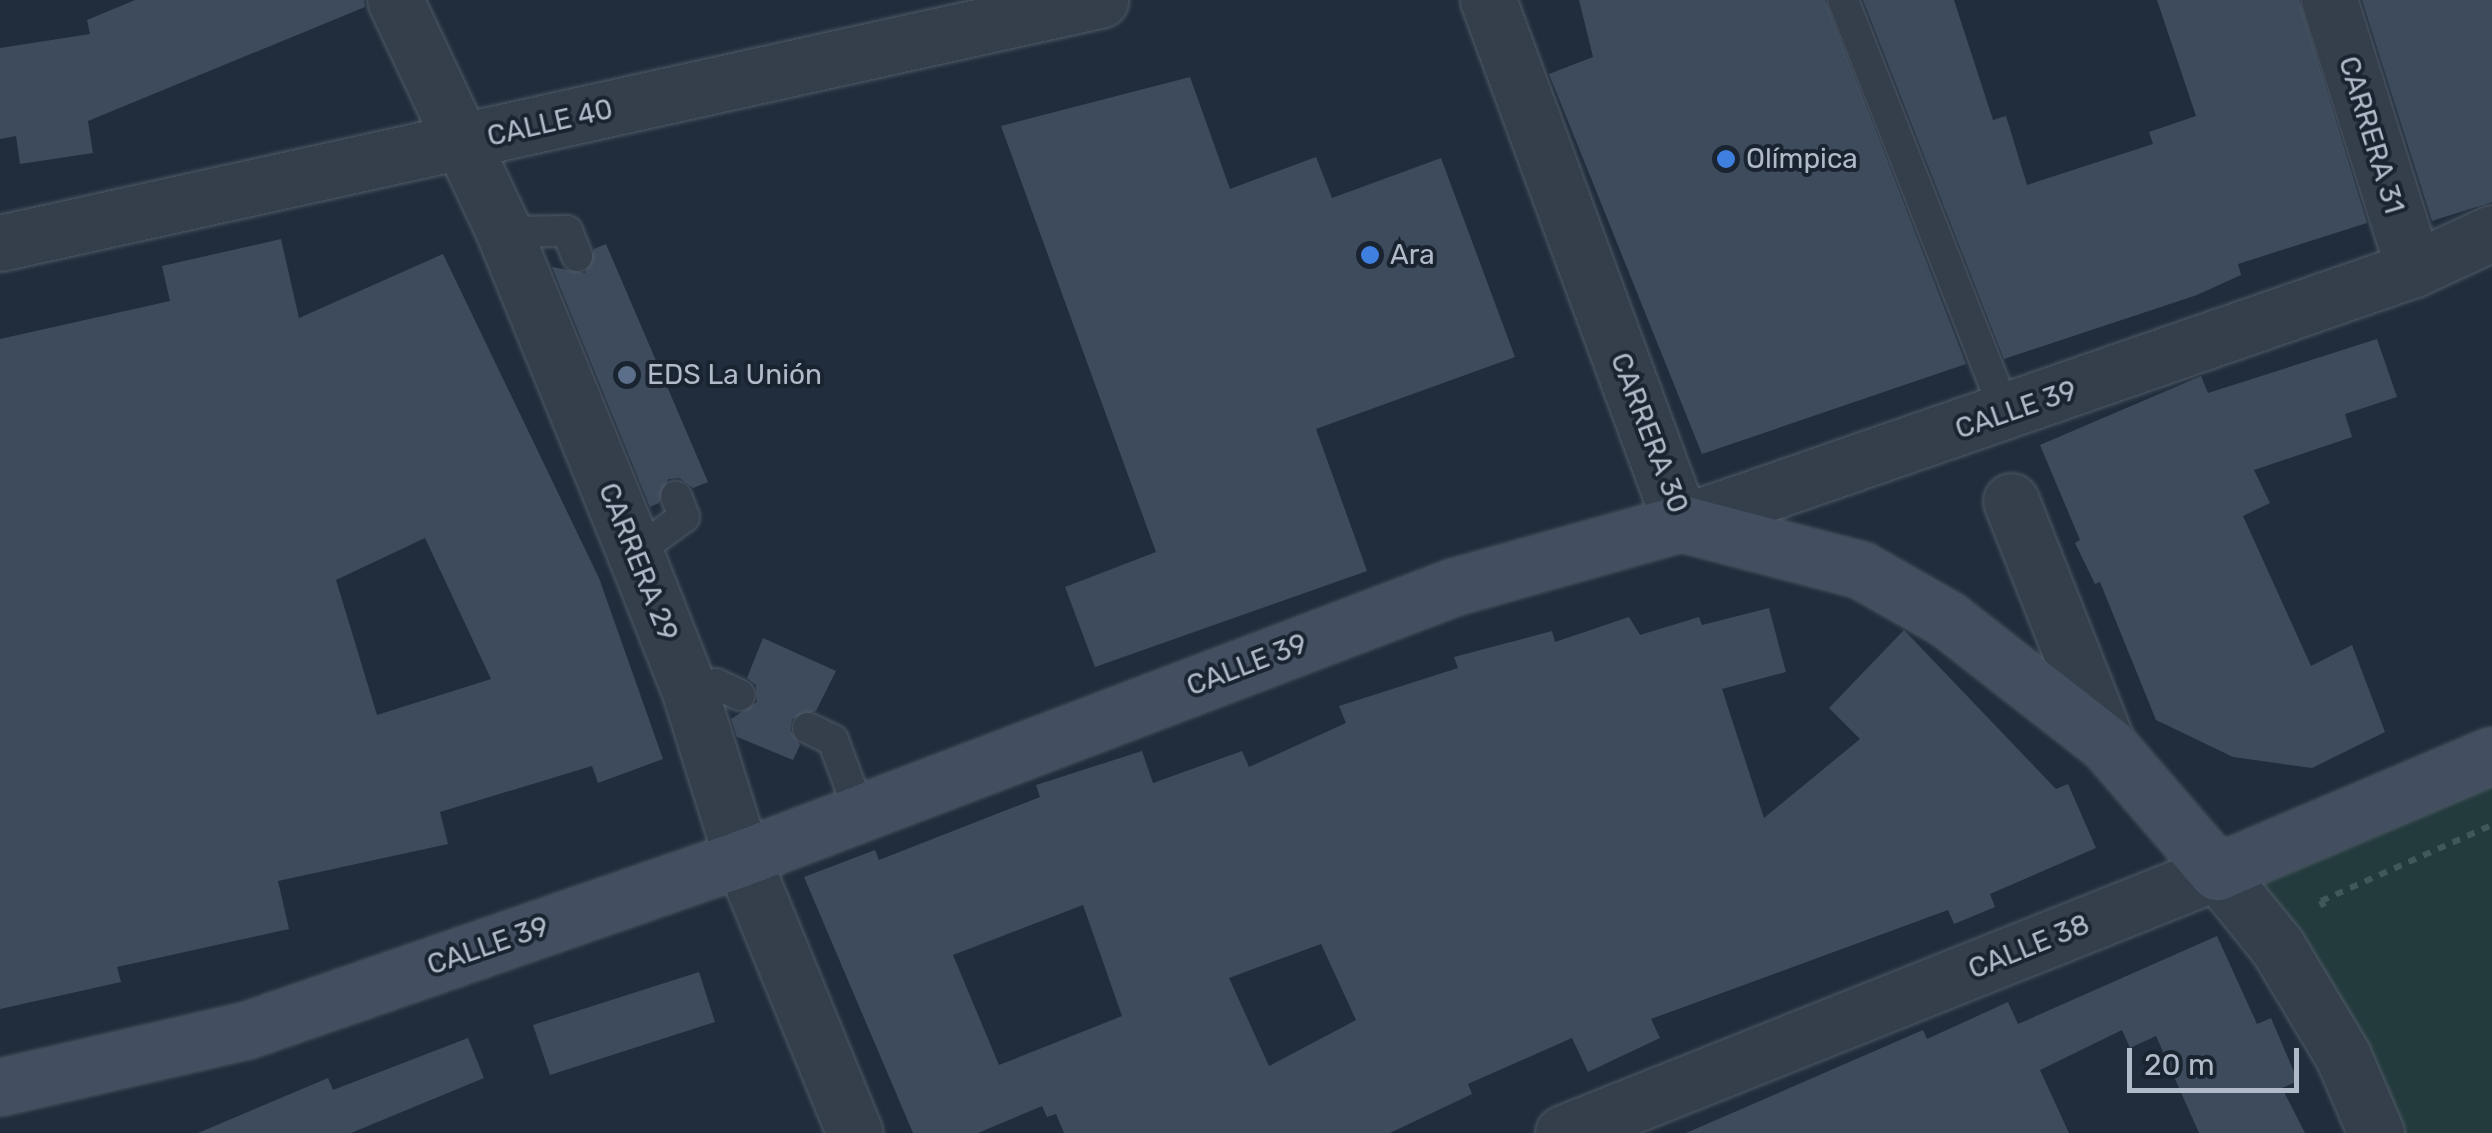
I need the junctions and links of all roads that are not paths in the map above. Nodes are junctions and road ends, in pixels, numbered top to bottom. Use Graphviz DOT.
graph roads {
  1 [pos="396,0"];
  2 [pos="1100,0"];
  3 [pos="1488,0"];
  4 [pos="1844,0"];
  5 [pos="2329,0"];
  6 [pos="463,142"];
  7 [pos="504,232"];
  8 [pos="2492,233"];
  9 [pos="0,243"];
  10 [pos="577,256"];
  11 [pos="2414,270"];
  12 [pos="2006,414"];
  13 [pos="676,496"];
  14 [pos="2012,501"];
  15 [pos="1681,524"];
  16 [pos="635,553"];
  17 [pos="808,728"];
  18 [pos="2107,744"];
  19 [pos="2492,754"];
  20 [pos="860,813"];
  21 [pos="742,858"];
  22 [pos="2217,872"];
  23 [pos="0,1087"];
  24 [pos="855,1133"];
  25 [pos="1564,1133"];
  26 [pos="2376,1133"];
  1 -- 6 [label="street, CARRERA 29"];
  2 -- 6 [label="street, CALLE 40"];
  3 -- 15 [label="street, CARRERA 30"];
  4 -- 12 [label="lane"];
  5 -- 11 [label="street, CARRERA 31"];
  6 -- 7 [label="street, CARRERA 29"];
  6 -- 9 [label="street, CALLE 40"];
  7 -- 10 [label="lane"];
  7 -- 16 [label="street, CARRERA 29"];
  8 -- 11 [label="street, CALLE 39"];
  11 -- 12 [label="street, CALLE 39"];
  12 -- 15 [label="street, CALLE 39"];
  13 -- 16 [label="lane"];
  14 -- 18 [label="street, CARRERA 30"];
  15 -- 18 [label="main road, CARRERA 30"];
  15 -- 20 [label="main road, CALLE 39"];
  16 -- 21 [label="street, CARRERA 29"];
  17 -- 20 [label="lane"];
  18 -- 22 [label="main road, CARRERA 30"];
  19 -- 22 [label="main road, CALLE 38"];
  20 -- 21 [label="main road, CALLE 39"];
  21 -- 23 [label="main road, CALLE 39"];
  21 -- 24 [label="street, CARRERA 29"];
  22 -- 25 [label="street, CALLE 38"];
  22 -- 26 [label="street, CARRERA 30"];
}
